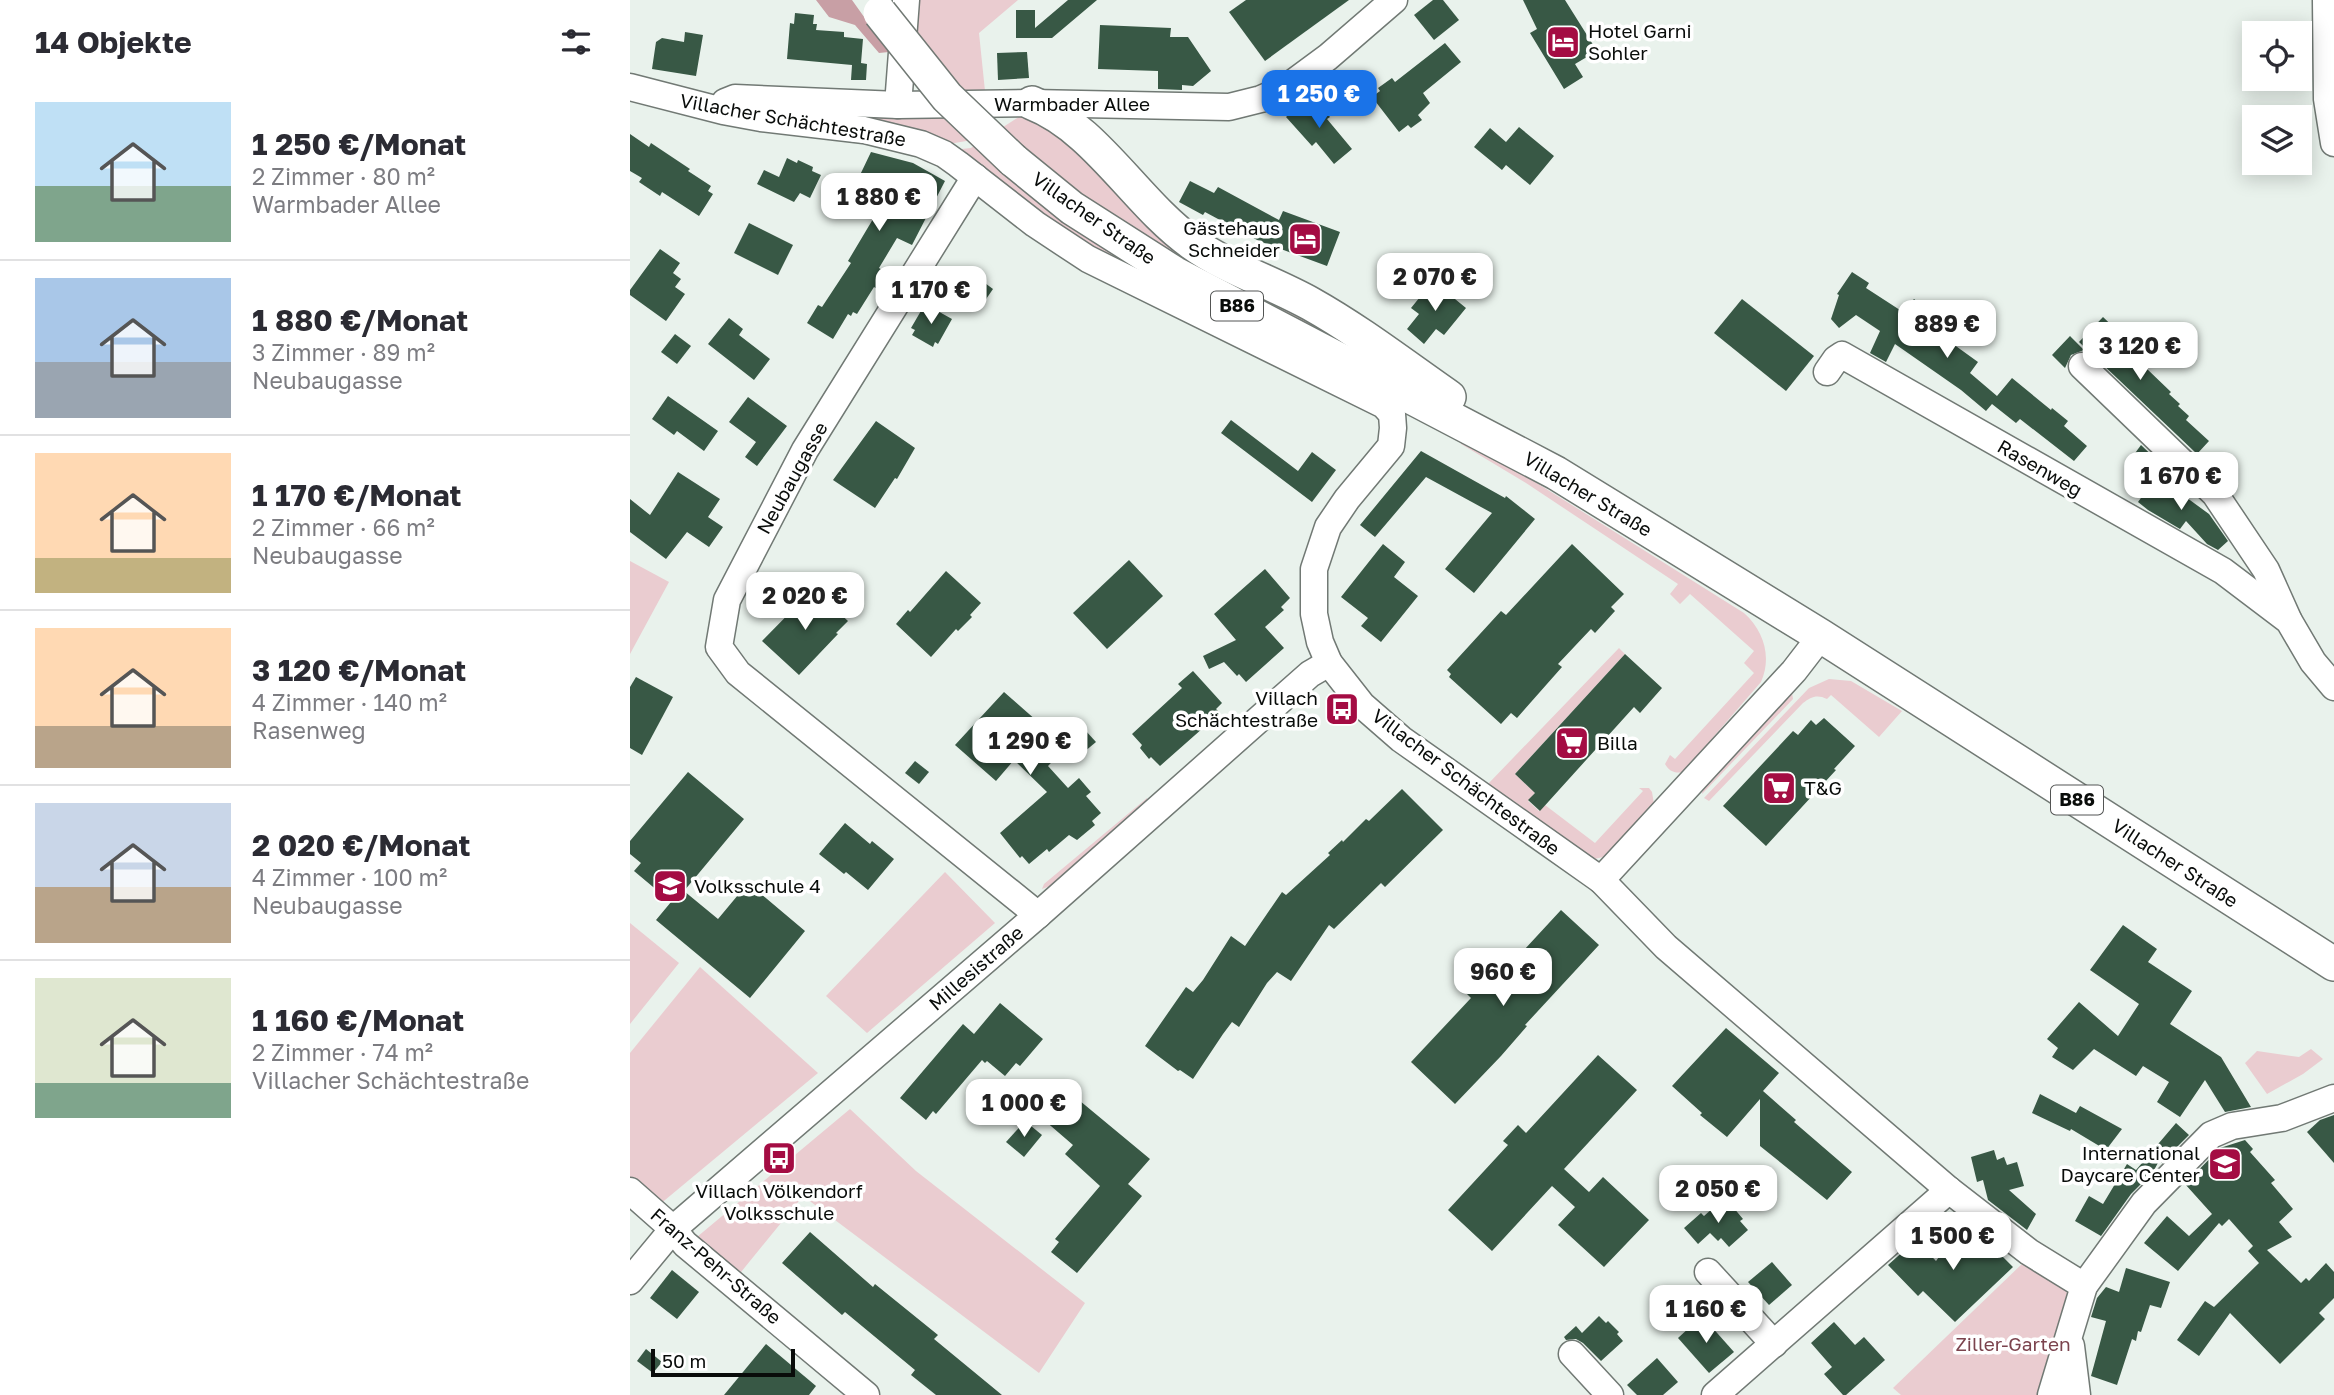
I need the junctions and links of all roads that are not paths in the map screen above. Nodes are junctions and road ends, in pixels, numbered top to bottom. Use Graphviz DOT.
graph roads {
  1 [pos="1394,0"];
  2 [pos="2326,0"];
  3 [pos="886,4"];
  4 [pos="630,87"];
  5 [pos="1032,103"];
  6 [pos="898,105"];
  7 [pos="723,111"];
  8 [pos="2334,143"];
  9 [pos="975,177"];
  10 [pos="2082,366"];
  11 [pos="1827,372"];
  12 [pos="1392,414"];
  13 [pos="1474,430"];
  14 [pos="1556,473"];
  15 [pos="2289,621"];
  16 [pos="1821,636"];
  17 [pos="1329,663"];
  18 [pos="2334,687"];
  19 [pos="1601,880"];
  20 [pos="1038,915"];
  21 [pos="2334,964"];
  22 [pos="2334,1098"];
  23 [pos="1949,1190"];
  24 [pos="630,1191"];
  25 [pos="673,1229"];
  26 [pos="1708,1272"];
  27 [pos="630,1281"];
  28 [pos="2084,1286"];
  29 [pos="2070,1338"];
  30 [pos="1774,1343"];
  31 [pos="1572,1354"];
  32 [pos="866,1395"];
  33 [pos="1610,1395"];
  34 [pos="1715,1395"];
  35 [pos="2051,1395"];
  36 [pos="2077,1395"];
  1 -- 5 [label="street, Warmbader Allee"];
  2 -- 8 [label="street"];
  3 -- 6 [label="street"];
  3 -- 13 [label="main road, Villacher Straße / B86, bridge"];
  4 -- 7 [label="street, Villacher Schächtestraße"];
  5 -- 6 [label="street, Warmbader Allee"];
  5 -- 14 [label="main road"];
  6 -- 7 [label="street, Warmbader Allee"];
  7 -- 9 [label="street, Villacher Schächtestraße"];
  9 -- 12 [label="street, Villacher Schächtestraße"];
  9 -- 20 [label="street, Neubaugasse"];
  10 -- 15 [label="street, Rasenweg"];
  11 -- 15 [label="street, Rasenweg"];
  12 -- 13 [label="main road"];
  12 -- 17 [label="street, Villacher Schächtestraße"];
  13 -- 14 [label="main road, Villacher Straße / B86"];
  14 -- 16 [label="main road, Villacher Straße / B86"];
  15 -- 18 [label="street, Rasenweg"];
  16 -- 19 [label="street"];
  16 -- 21 [label="main road, Villacher Straße / B86"];
  17 -- 19 [label="street, Villacher Schächtestraße"];
  17 -- 20 [label="street, Millesistraße"];
  19 -- 23 [label="street, Villacher Schächtestraße"];
  20 -- 25 [label="street, Millesistraße"];
  22 -- 28 [label="street"];
  23 -- 28 [label="street, Villacher Schächtestraße"];
  23 -- 30 [label="street"];
  24 -- 25 [label="street, Franz-Pehr-Straße"];
  25 -- 27 [label="street, Millesistraße"];
  25 -- 32 [label="street, Franz-Pehr-Straße"];
  26 -- 30 [label="street"];
  28 -- 29 [label="street"];
  29 -- 35 [label="street"];
  29 -- 36 [label="street"];
  30 -- 34 [label="street"];
  31 -- 33 [label="street"];
}
